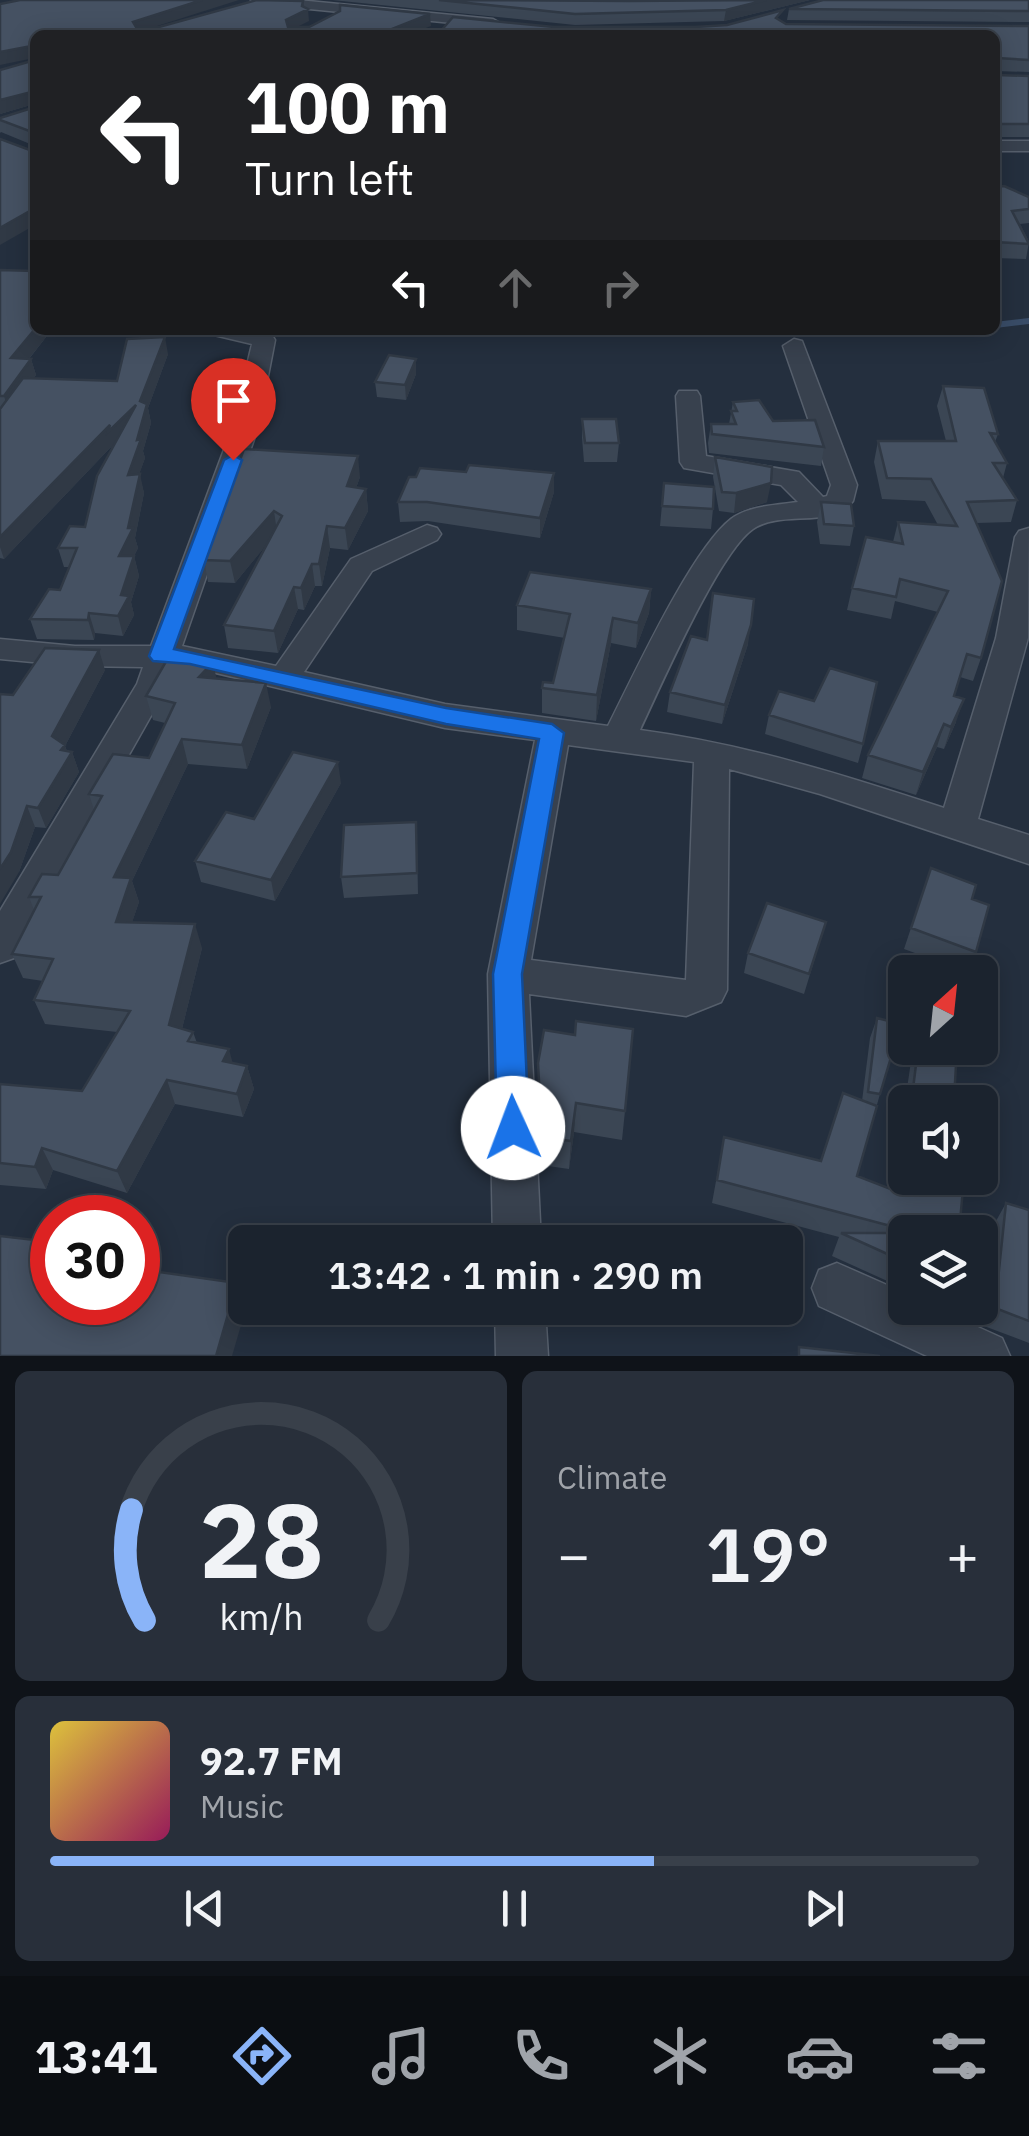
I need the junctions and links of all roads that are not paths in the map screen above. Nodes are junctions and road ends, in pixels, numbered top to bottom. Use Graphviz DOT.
graph roads {
  1 [pos="268,0"];
  2 [pos="255,3"];
  3 [pos="296,4"];
  4 [pos="457,8"];
  5 [pos="439,16"];
  6 [pos="513,25"];
  7 [pos="366,29"];
  8 [pos="1000,146"];
  9 [pos="1029,146"];
  10 [pos="243,335"];
  11 [pos="794,346"];
  12 [pos="688,396"];
  13 [pos="820,510"];
  14 [pos="427,534"];
  15 [pos="1029,537"];
  16 [pos="2,653"];
  17 [pos="160,656"];
  18 [pos="282,680"];
  19 [pos="552,733"];
  20 [pos="618,740"];
  21 [pos="712,752"];
  22 [pos="957,827"];
  23 [pos="1029,850"];
  24 [pos="0,946"];
  25 [pos="508,974"];
  26 [pos="517,1225"];
  27 [pos="837,1288"];
  28 [pos="521,1325"];
  29 [pos="522,1356"];
  30 [pos="984,1356"];
  1 -- 2 [label="street"];
  1 -- 3 [label="street"];
  3 -- 5 [label="street"];
  3 -- 7 [label="street"];
  4 -- 5 [label="street"];
  5 -- 6 [label="street"];
  8 -- 9 [label="street"];
  10 -- 17 [label="street"];
  11 -- 13 [label="street"];
  12 -- 13 [label="street"];
  13 -- 20 [label="street"];
  14 -- 18 [label="street"];
  15 -- 22 [label="street"];
  16 -- 17 [label="street"];
  17 -- 18 [label="street"];
  17 -- 24 [label="street"];
  18 -- 19 [label="street"];
  19 -- 20 [label="street"];
  19 -- 25 [label="street"];
  20 -- 21 [label="street"];
  21 -- 22 [label="street"];
  21 -- 25 [label="street"];
  22 -- 23 [label="street"];
  25 -- 26 [label="street"];
  27 -- 30 [label="street"];
  28 -- 29 [label="street"];
}
